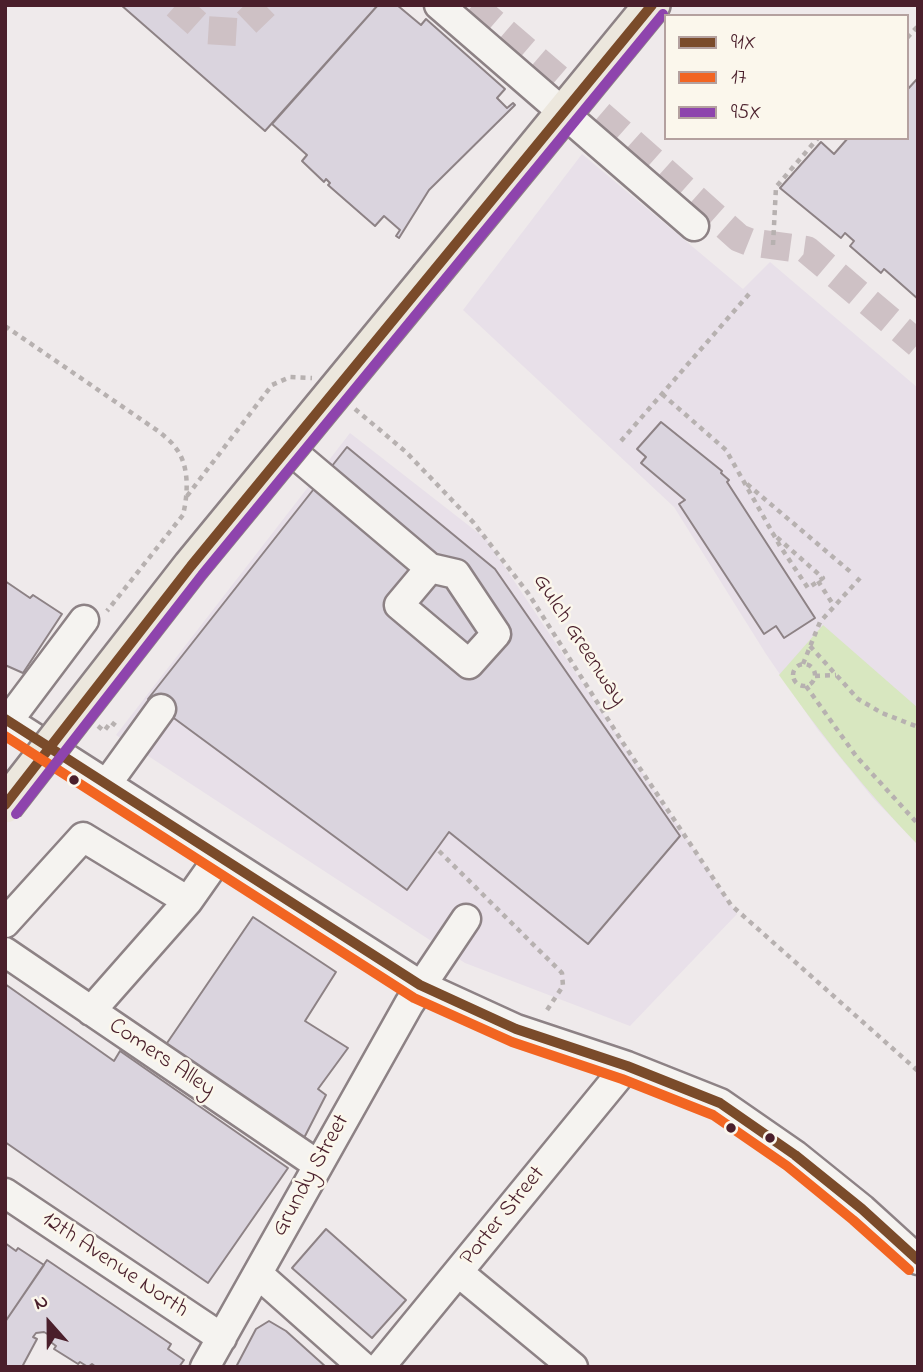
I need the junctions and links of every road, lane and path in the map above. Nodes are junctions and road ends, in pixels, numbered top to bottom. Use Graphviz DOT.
graph roads {
  1 [pos="439,5"];
  2 [pos="652,5"];
  3 [pos="565,113"];
  4 [pos="816,140"];
  5 [pos="694,226"];
  6 [pos="773,245"];
  7 [pos="748,295"];
  8 [pos="5,326"];
  9 [pos="320,381"];
  10 [pos="662,394"];
  11 [pos="346,401"];
  12 [pos="621,441"];
  13 [pos="288,448"];
  14 [pos="743,480"];
  15 [pos="187,496"];
  16 [pos="782,545"];
  17 [pos="803,559"];
  18 [pos="794,566"];
  19 [pos="430,568"];
  20 [pos="853,574"];
  21 [pos="860,578"];
  22 [pos="818,581"];
  23 [pos="834,606"];
  24 [pos="91,621"];
  25 [pos="810,646"];
  26 [pos="803,664"];
  27 [pos="836,675"];
  28 [pos="816,676"];
  29 [pos="806,686"];
  30 [pos="161,709"];
  31 [pos="6,720"];
  32 [pos="97,725"];
  33 [pos="918,727"];
  34 [pos="109,735"];
  35 [pos="44,745"];
  36 [pos="106,785"];
  37 [pos="5,795"];
  38 [pos="5,805"];
  39 [pos="918,824"];
  40 [pos="439,851"];
  41 [pos="219,857"];
  42 [pos="188,901"];
  43 [pos="466,919"];
  44 [pos="5,923"];
  45 [pos="5,952"];
  46 [pos="420,985"];
  47 [pos="547,1010"];
  48 [pos="91,1011"];
  49 [pos="627,1066"];
  50 [pos="918,1071"];
  51 [pos="318,1165"];
  52 [pos="5,1194"];
  53 [pos="918,1260"];
  54 [pos="458,1272"];
  55 [pos="258,1274"];
  56 [pos="222,1338"];
  57 [pos="205,1367"];
  58 [pos="363,1367"];
  59 [pos="380,1367"];
  60 [pos="573,1367"];
  1 -- 3 [label="street"];
  2 -- 3 [label="main road"];
  3 -- 5 [label="street"];
  3 -- 13 [label="main road, bridge"];
  4 -- 6 [label="path"];
  7 -- 10 [label="path"];
  8 -- 15 [label="path"];
  9 -- 15 [label="path"];
  10 -- 12 [label="path"];
  10 -- 14 [label="path"];
  11 -- 50 [label="path, Gulch Greenway"];
  13 -- 19 [label="street"];
  13 -- 38 [label="main road, bridge"];
  14 -- 16 [label="path"];
  14 -- 20 [label="path"];
  15 -- 24 [label="path"];
  16 -- 17 [label="path"];
  16 -- 18 [label="path"];
  17 -- 18 [label="path"];
  17 -- 22 [label="path"];
  18 -- 22 [label="path"];
  21 -- 23 [label="path"];
  22 -- 23 [label="path"];
  23 -- 25 [label="path"];
  24 -- 31 [label="street"];
  25 -- 26 [label="path"];
  25 -- 27 [label="path"];
  26 -- 28 [label="path"];
  26 -- 29 [label="path"];
  27 -- 28 [label="path"];
  27 -- 33 [label="path"];
  28 -- 29 [label="path"];
  29 -- 39 [label="path"];
  30 -- 36 [label="street"];
  31 -- 35 [label="street"];
  32 -- 34 [label="path"];
  35 -- 36 [label="street"];
  35 -- 37 [label="street"];
  36 -- 41 [label="street"];
  40 -- 47 [label="path"];
  41 -- 42 [label="street"];
  41 -- 46 [label="street"];
  42 -- 44 [label="street"];
  42 -- 48 [label="street"];
  43 -- 46 [label="street, Grundy Street"];
  45 -- 48 [label="street, Comers Alley"];
  46 -- 49 [label="street"];
  46 -- 51 [label="street, Grundy Street"];
  48 -- 51 [label="street, Comers Alley"];
  49 -- 53 [label="street"];
  49 -- 54 [label="street, Porter Street"];
  51 -- 55 [label="street, Grundy Street"];
  52 -- 56 [label="street, 12th Avenue North"];
  54 -- 59 [label="street, Porter Street"];
  54 -- 60 [label="street"];
  55 -- 56 [label="street, Grundy Street"];
  55 -- 58 [label="street"];
  56 -- 57 [label="street, Grundy Street"];
}
